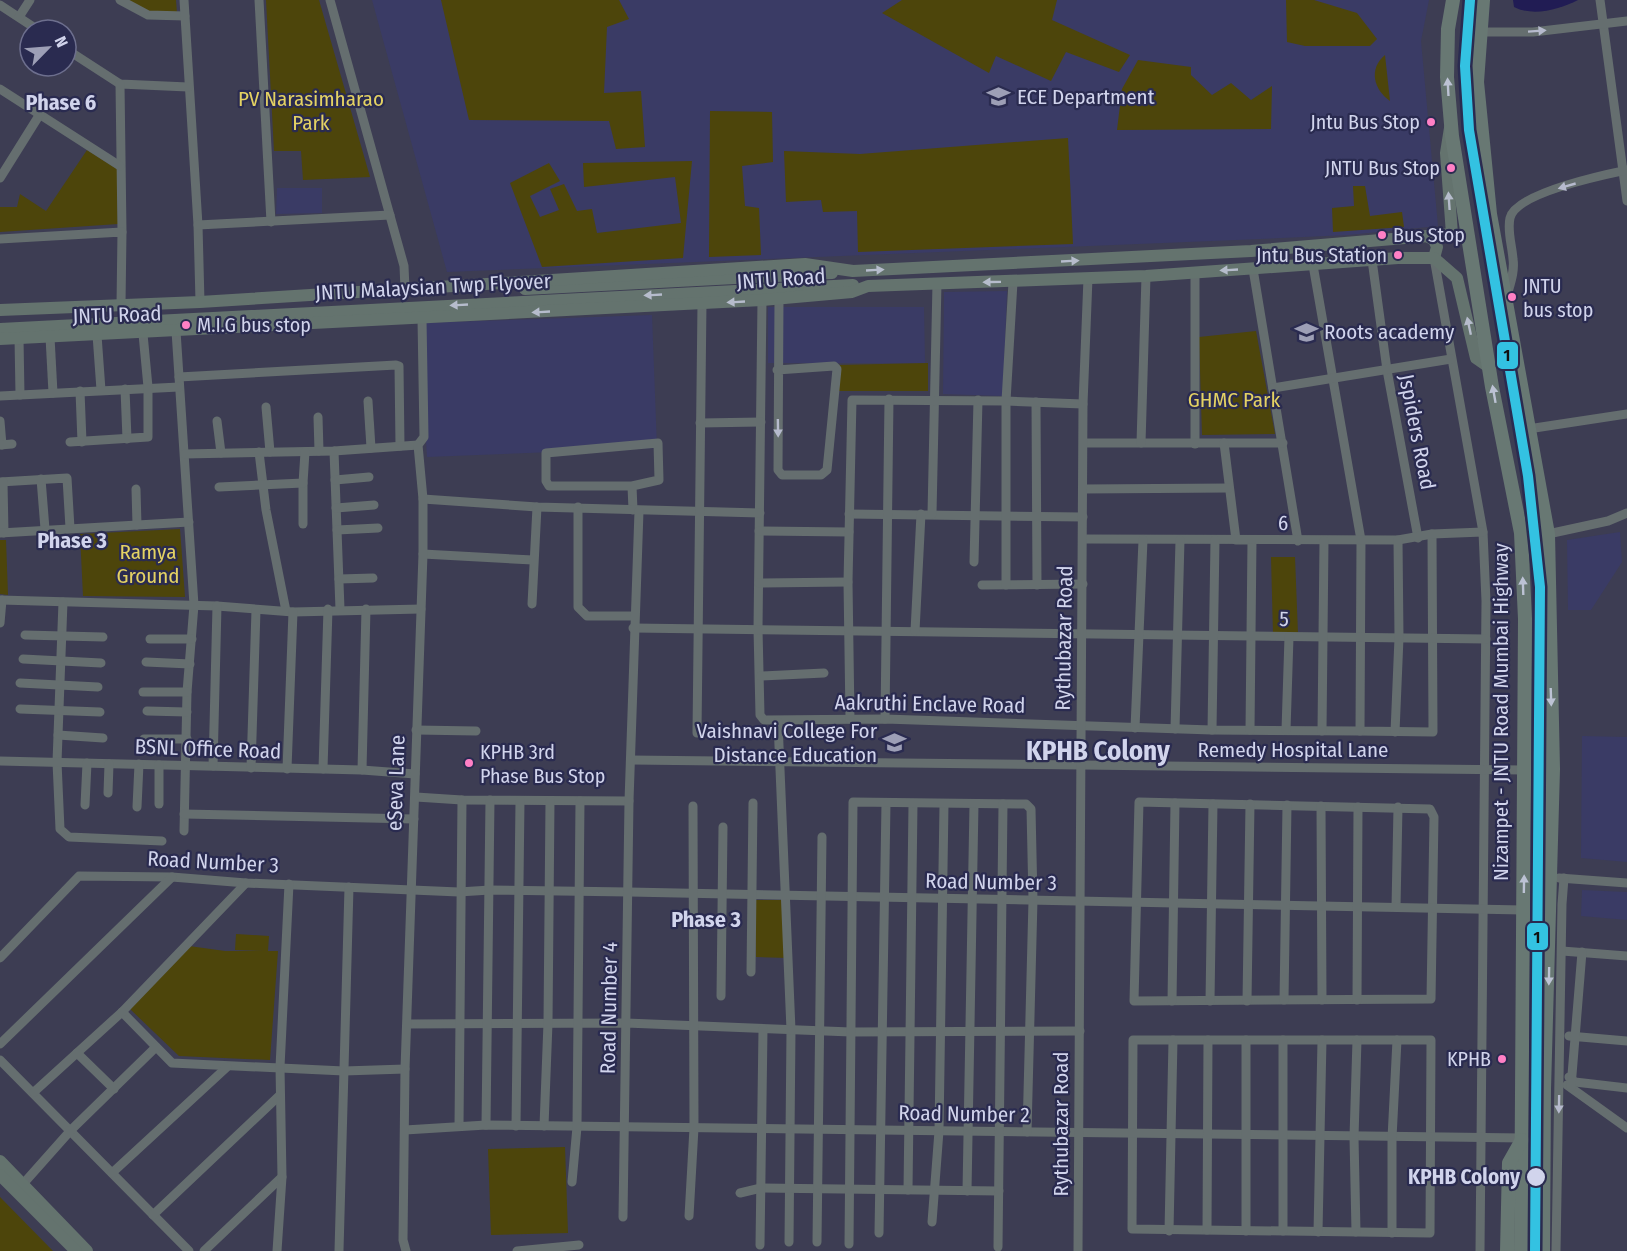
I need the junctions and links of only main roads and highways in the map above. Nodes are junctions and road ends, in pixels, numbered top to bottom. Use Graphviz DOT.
graph roads {
  1 [pos="1453,0"];
  2 [pos="1483,0"];
  3 [pos="1451,127"];
  4 [pos="1427,236"];
  5 [pos="1291,247"];
  6 [pos="1434,258"];
  7 [pos="1292,266"];
  8 [pos="853,271"];
  9 [pos="868,285"];
  10 [pos="1,312"];
  11 [pos="1,336"];
  12 [pos="1489,367"];
  13 [pos="1549,614"];
  14 [pos="1525,620"];
  15 [pos="1525,642"];
  16 [pos="1550,647"];
  17 [pos="1523,1138"];
  18 [pos="0,1161"];
  19 [pos="0,1174"];
  20 [pos="76,1251"];
  21 [pos="87,1251"];
  22 [pos="1507,1251"];
  23 [pos="1521,1251"];
  24 [pos="1543,1251"];
  3 -- 1 [label="highway, Nizampet - JNTU Road Mumbai Highway, one-way"];
  2 -- 13 [label="highway"];
  4 -- 3 [label="main road, JNTU Road, one-way"];
  3 -- 12 [label="highway, Nizampet - JNTU Road Mumbai Highway"];
  4 -- 5 [label="main road, JNTU Road"];
  4 -- 6 [label="main road"];
  5 -- 7 [label="main road"];
  8 -- 5 [label="main road, JNTU Road, one-way"];
  6 -- 7 [label="main road, JNTU Road"];
  12 -- 6 [label="main road, one-way"];
  7 -- 9 [label="main road, JNTU Road, one-way"];
  8 -- 10 [label="main road, JNTU Malaysian Twp Flyover"];
  8 -- 10 [label="main road, JNTU Road"];
  9 -- 11 [label="main road, JNTU Malaysian Twp Flyover, one-way"];
  9 -- 11 [label="main road, JNTU Road, one-way"];
  10 -- 11 [label="main road"];
  14 -- 12 [label="highway, Nizampet - JNTU Road Mumbai Highway, one-way"];
  13 -- 14 [label="highway"];
  13 -- 16 [label="highway"];
  14 -- 15 [label="highway, Nizampet - JNTU Road Mumbai Highway"];
  15 -- 16 [label="highway"];
  17 -- 15 [label="highway, Nizampet - JNTU Road Mumbai Highway, one-way"];
  16 -- 24 [label="highway, one-way"];
  17 -- 22 [label="highway"];
  17 -- 23 [label="highway, Nizampet - JNTU Road Mumbai Highway"];
  18 -- 21 [label="main road"];
  19 -- 20 [label="main road"];
}
